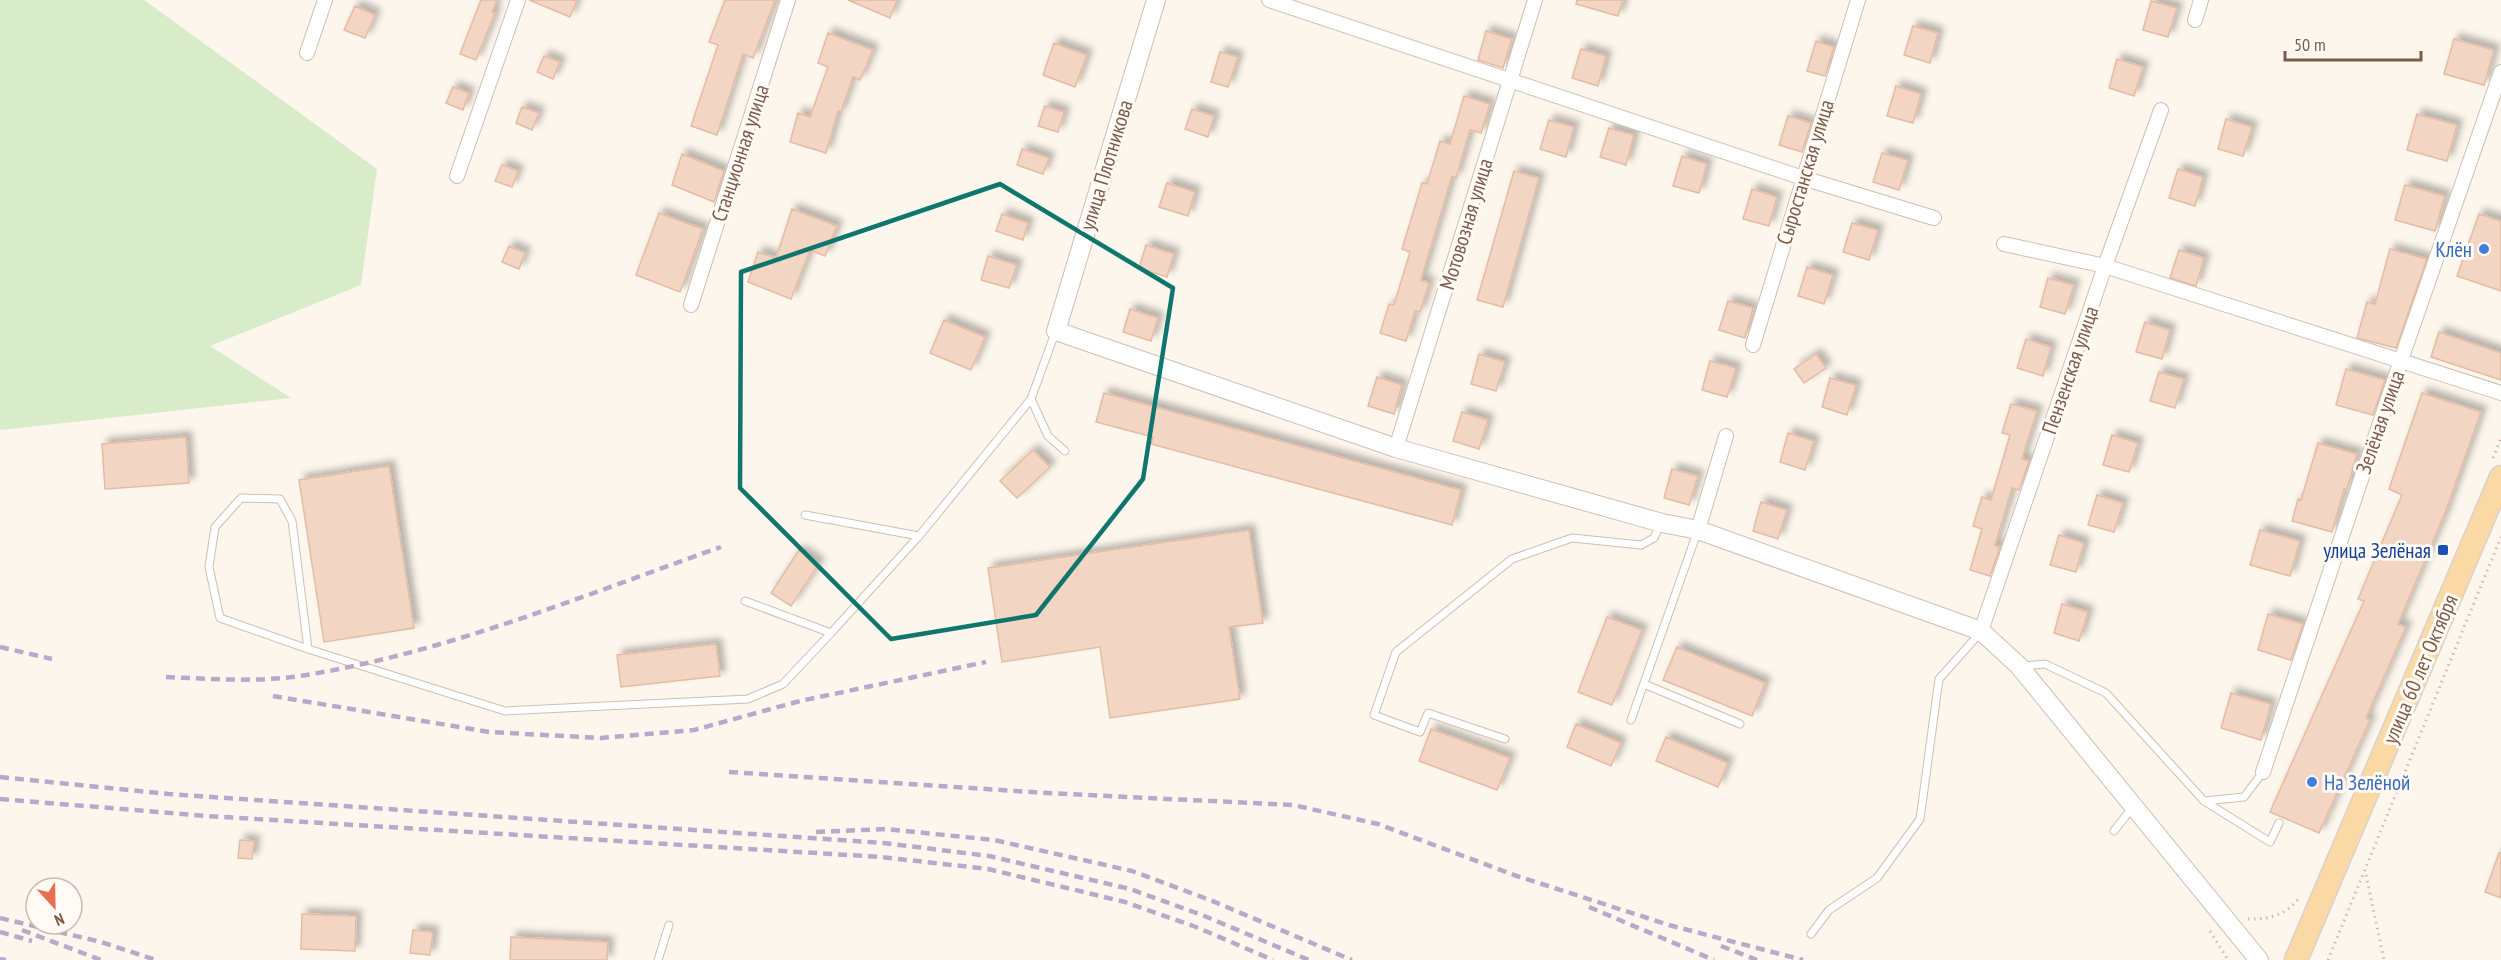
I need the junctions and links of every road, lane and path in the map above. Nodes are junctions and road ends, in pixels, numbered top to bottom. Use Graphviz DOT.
graph roads {
  1 [pos="325,0"];
  2 [pos="518,0"];
  3 [pos="788,0"];
  4 [pos="1156,0"];
  5 [pos="1269,0"];
  6 [pos="1535,0"];
  7 [pos="1858,0"];
  8 [pos="2201,0"];
  9 [pos="2195,20"];
  10 [pos="307,53"];
  11 [pos="2501,72"];
  12 [pos="1511,81"];
  13 [pos="2162,110"];
  14 [pos="457,176"];
  15 [pos="1803,178"];
  16 [pos="1934,218"];
  17 [pos="2004,244"];
  18 [pos="2105,266"];
  19 [pos="691,305"];
  20 [pos="1056,331"];
  21 [pos="1753,345"];
  22 [pos="2401,360"];
  23 [pos="2501,393"];
  24 [pos="1031,399"];
  25 [pos="1726,436"];
  26 [pos="1396,448"];
  27 [pos="1065,451"];
  28 [pos="2501,477"];
  29 [pos="806,515"];
  30 [pos="1662,523"];
  31 [pos="1698,530"];
  32 [pos="919,536"];
  33 [pos="2501,537"];
  34 [pos="746,601"];
  35 [pos="1981,631"];
  36 [pos="831,633"];
  37 [pos="308,649"];
  38 [pos="2019,666"];
  39 [pos="1644,684"];
  40 [pos="1631,720"];
  41 [pos="1740,724"];
  42 [pos="1505,739"];
  43 [pos="2262,772"];
  44 [pos="2204,801"];
  45 [pos="2134,806"];
  46 [pos="2279,823"];
  47 [pos="2114,831"];
  48 [pos="2365,873"];
  49 [pos="2300,897"];
  50 [pos="2239,917"];
  51 [pos="669,925"];
  52 [pos="1811,934"];
  53 [pos="658,960"];
  54 [pos="2259,960"];
  55 [pos="2296,960"];
  56 [pos="2328,960"];
  57 [pos="2384,960"];
  1 -- 10 [label="street"];
  2 -- 14 [label="street"];
  3 -- 19 [label="street, Станционная улица"];
  4 -- 20 [label="street, улица Плотникова"];
  5 -- 12 [label="street"];
  6 -- 12 [label="street, Мотовозная улица"];
  7 -- 15 [label="street, Сыростанская улица"];
  8 -- 9 [label="street"];
  11 -- 22 [label="street, Зелёная улица"];
  12 -- 15 [label="street"];
  12 -- 26 [label="street, Мотовозная улица"];
  13 -- 18 [label="street, Пензенская улица"];
  15 -- 16 [label="street"];
  15 -- 21 [label="street, Сыростанская улица"];
  17 -- 18 [label="street"];
  18 -- 22 [label="street"];
  18 -- 35 [label="street, Пензенская улица"];
  20 -- 24 [label="lane"];
  20 -- 26 [label="street"];
  22 -- 23 [label="street"];
  22 -- 43 [label="street, Зелёная улица"];
  24 -- 27 [label="lane"];
  24 -- 32 [label="lane"];
  25 -- 31 [label="street"];
  26 -- 30 [label="street"];
  28 -- 55 [label="main road, улица 60 лет Октября"];
  29 -- 32 [label="lane"];
  30 -- 31 [label="street"];
  30 -- 42 [label="lane"];
  31 -- 35 [label="street"];
  31 -- 39 [label="lane"];
  32 -- 36 [label="lane"];
  33 -- 48 [label="path"];
  34 -- 36 [label="lane"];
  35 -- 38 [label="street"];
  35 -- 52 [label="lane"];
  36 -- 37 [label="lane"];
  37 -- 37 [label="lane"];
  38 -- 44 [label="lane"];
  38 -- 45 [label="street"];
  39 -- 40 [label="lane"];
  39 -- 41 [label="lane"];
  43 -- 44 [label="lane"];
  44 -- 46 [label="lane"];
  45 -- 47 [label="lane"];
  45 -- 54 [label="street"];
  48 -- 56 [label="path"];
  48 -- 57 [label="path"];
  49 -- 50 [label="path"];
  51 -- 53 [label="lane"];
}
